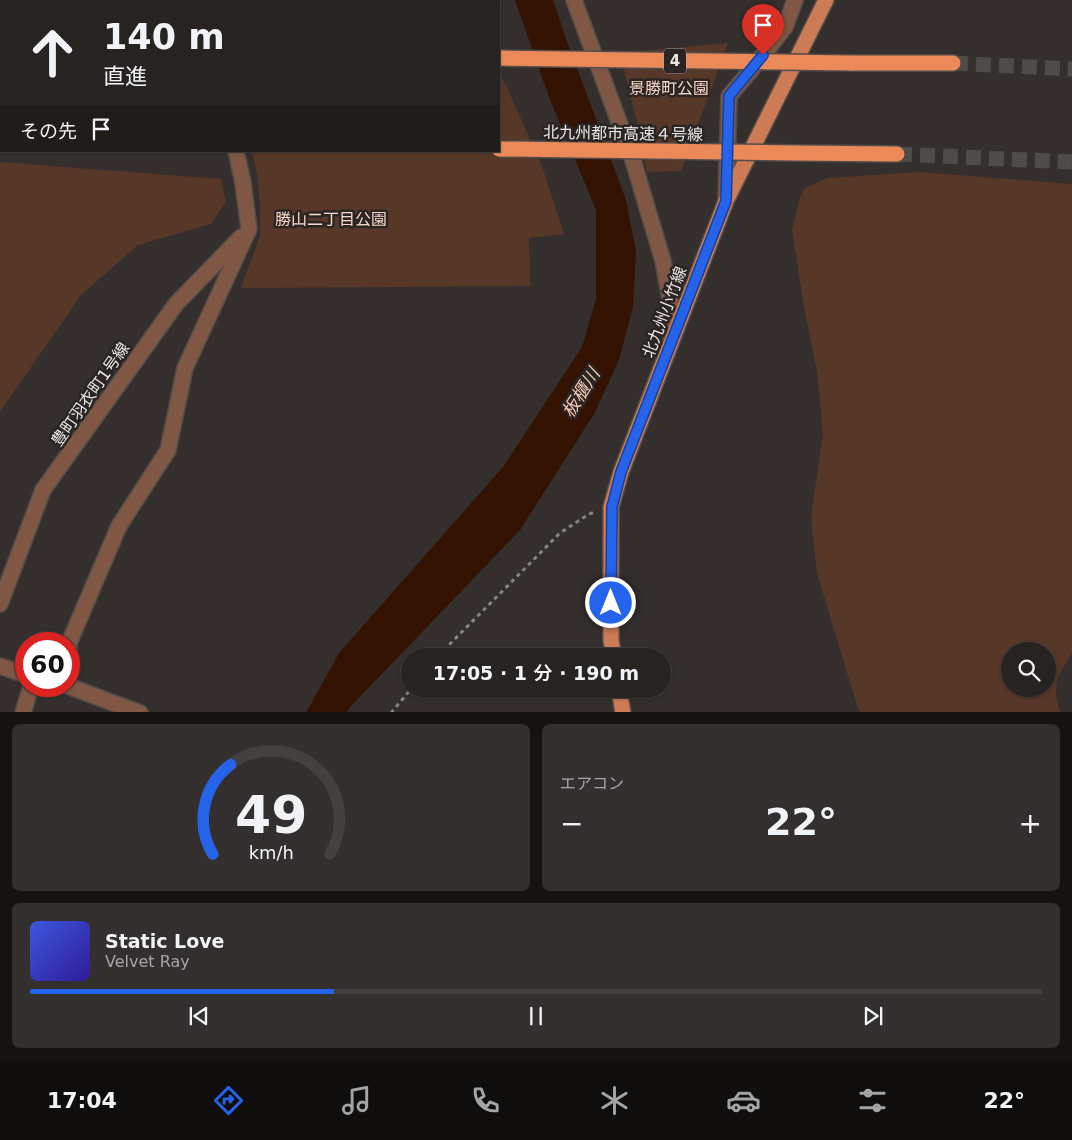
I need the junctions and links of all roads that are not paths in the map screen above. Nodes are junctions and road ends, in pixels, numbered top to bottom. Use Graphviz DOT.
graph roads {
  1 [pos="574,0"];
  2 [pos="795,0"];
  3 [pos="826,0"];
  4 [pos="500,58"];
  5 [pos="953,62"];
  6 [pos="500,148"];
  7 [pos="236,152"];
  8 [pos="898,154"];
  9 [pos="726,201"];
  10 [pos="249,229"];
  11 [pos="676,330"];
  12 [pos="0,604"];
  13 [pos="74,632"];
  14 [pos="612,648"];
  15 [pos="0,666"];
  16 [pos="15,672"];
  17 [pos="80,691"];
  18 [pos="28,697"];
  19 [pos="621,698"];
  20 [pos="23,712"];
  21 [pos="140,712"];
  22 [pos="623,712"];
  1 -- 11 [label="street"];
  2 -- 9 [label="street"];
  3 -- 9 [label="main road, 北九州小竹線"];
  4 -- 5 [label="highway, 4, bridge"];
  6 -- 8 [label="highway, 北九州都市高速４号線, bridge"];
  7 -- 10 [label="street"];
  9 -- 11 [label="main road, 北九州小竹線"];
  10 -- 12 [label="street, 豊町羽衣町1号線"];
  10 -- 13 [label="street"];
  11 -- 14 [label="main road, 北九州小竹線"];
  15 -- 16 [label="street"];
  17 -- 21 [label="street"];
  18 -- 20 [label="street"];
  19 -- 22 [label="main road"];
}
